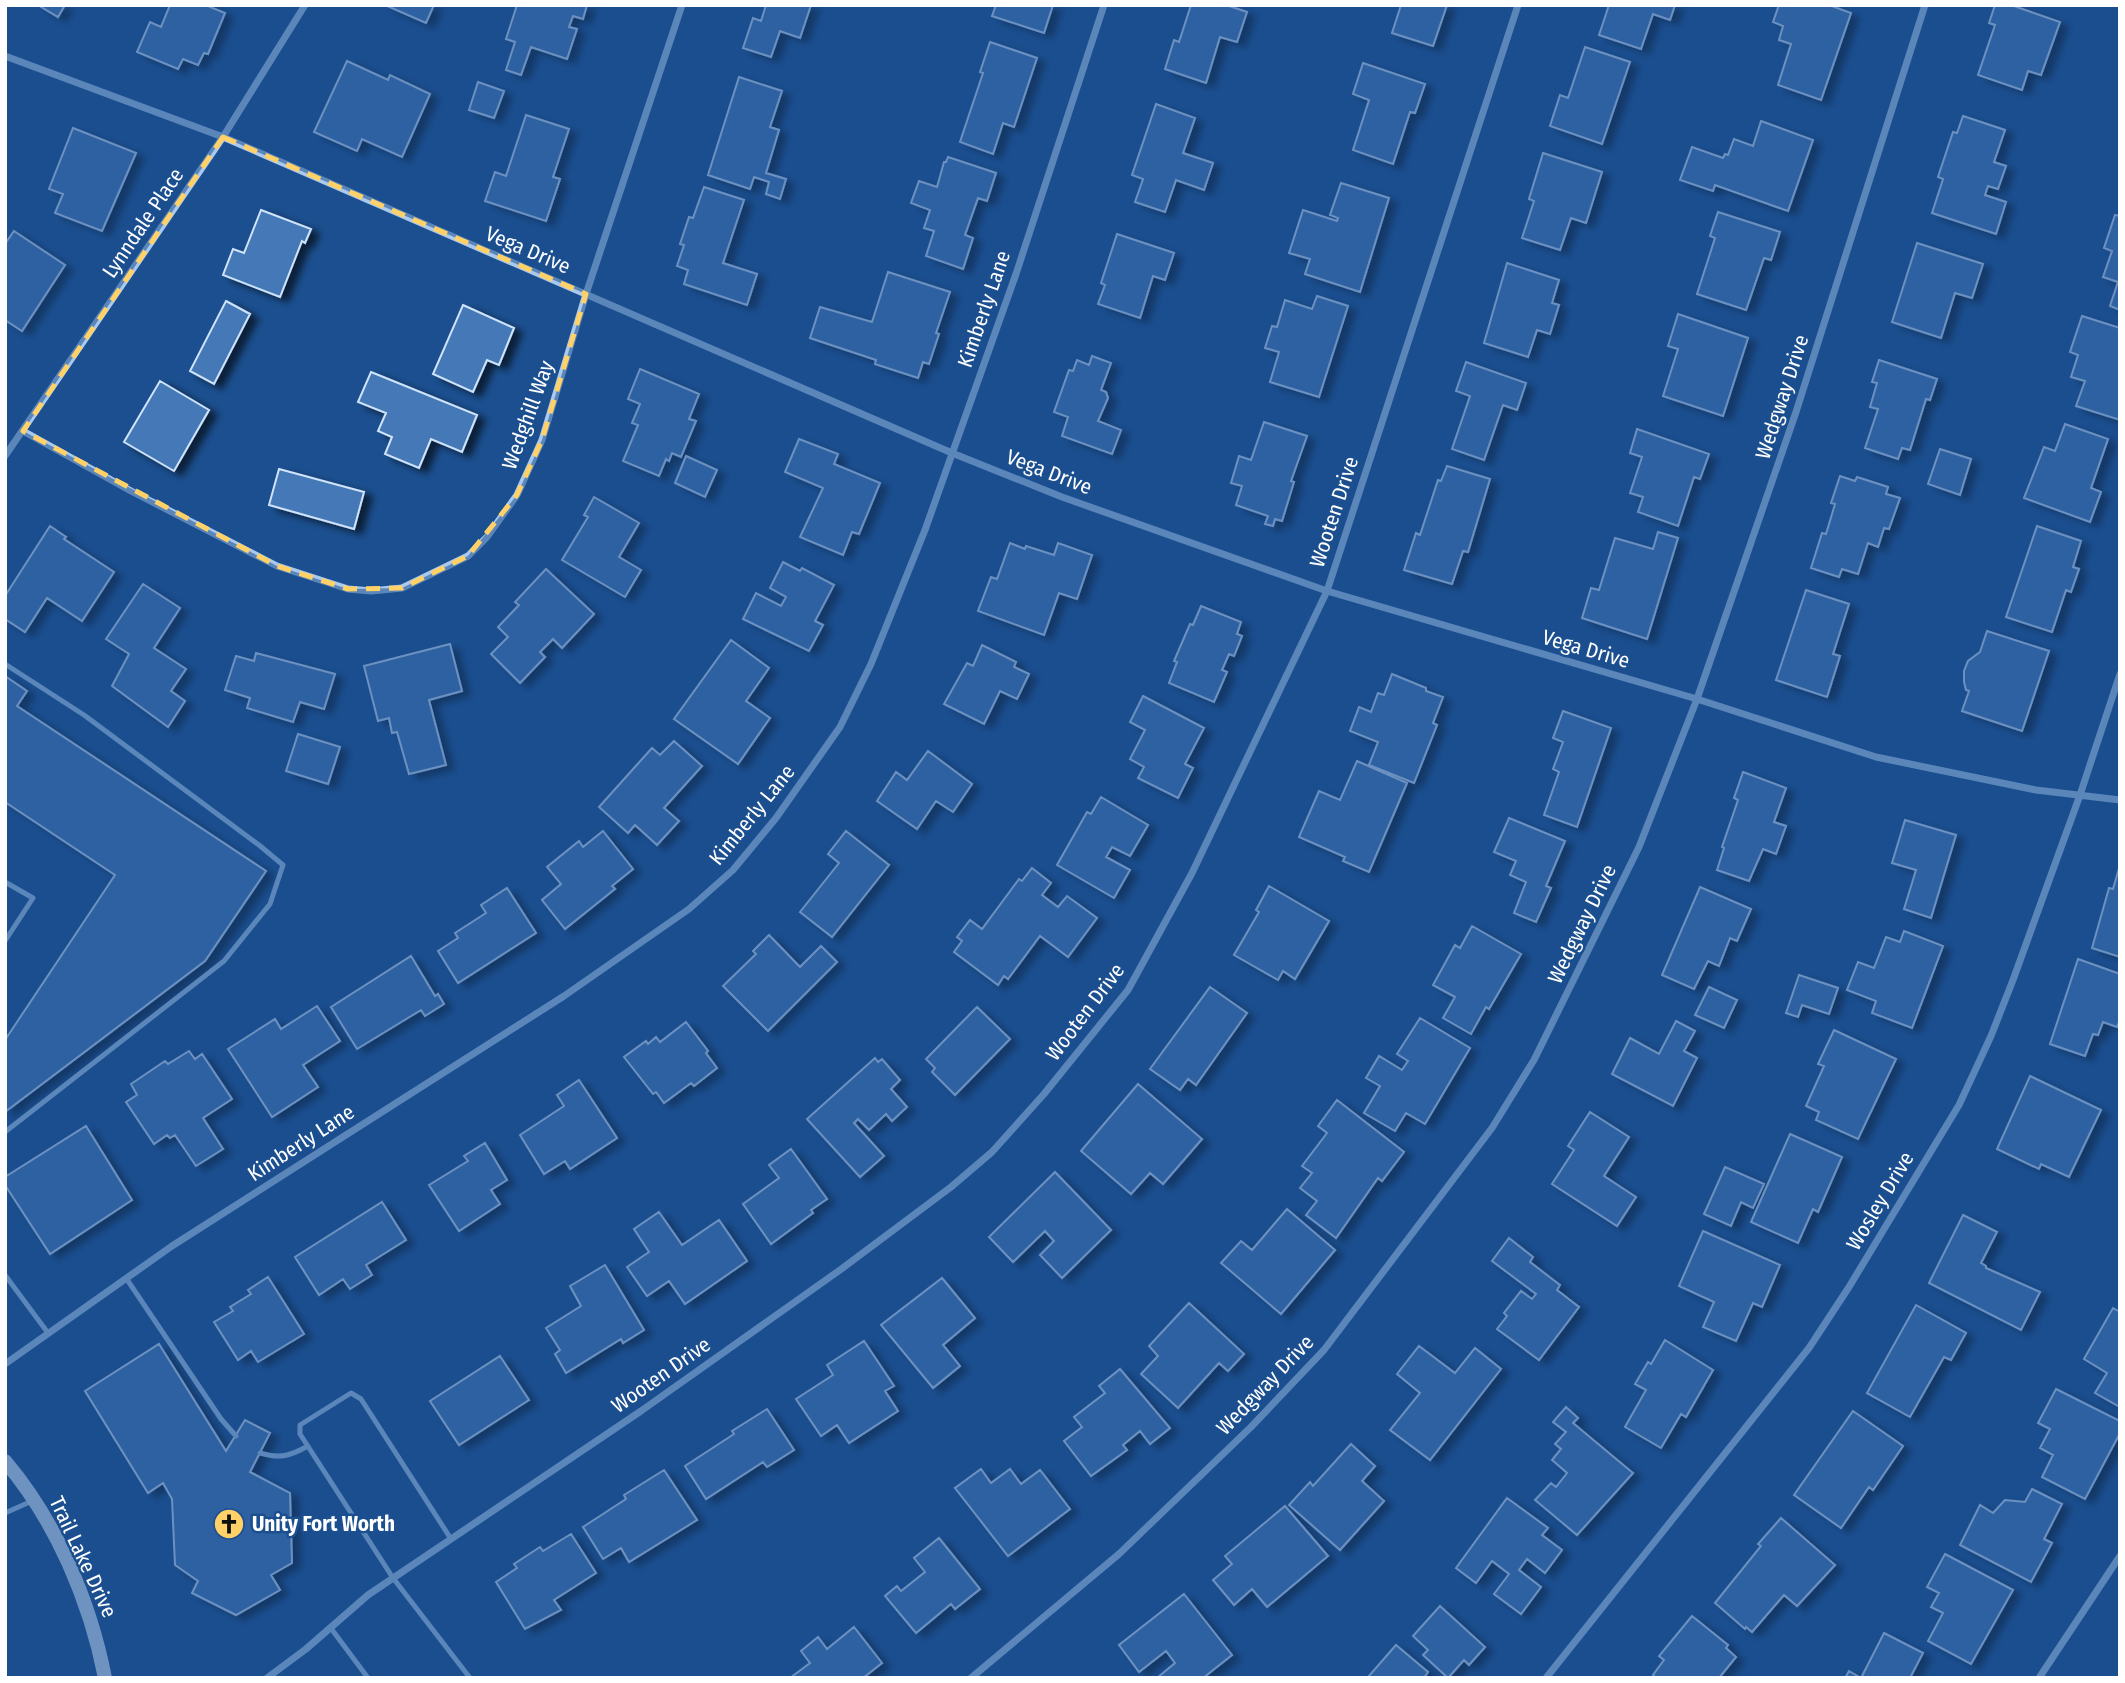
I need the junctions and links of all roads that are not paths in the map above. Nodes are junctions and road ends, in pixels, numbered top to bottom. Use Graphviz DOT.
graph roads {
  1 [pos="305,5"];
  2 [pos="682,5"];
  3 [pos="1104,5"];
  4 [pos="1518,5"];
  5 [pos="1925,5"];
  6 [pos="5,56"];
  7 [pos="223,136"];
  8 [pos="586,294"];
  9 [pos="23,431"];
  10 [pos="952,453"];
  11 [pos="5,456"];
  12 [pos="1327,591"];
  13 [pos="5,664"];
  14 [pos="2120,674"];
  15 [pos="1697,699"];
  16 [pos="2080,795"];
  17 [pos="2120,800"];
  18 [pos="5,882"];
  19 [pos="5,941"];
  20 [pos="5,1132"];
  21 [pos="5,1275"];
  22 [pos="126,1278"];
  23 [pos="48,1333"];
  24 [pos="5,1364"];
  25 [pos="236,1436"];
  26 [pos="308,1446"];
  27 [pos="260,1453"];
  28 [pos="5,1461"];
  29 [pos="35,1500"];
  30 [pos="5,1513"];
  31 [pos="451,1539"];
  32 [pos="2120,1556"];
  33 [pos="393,1578"];
  34 [pos="330,1627"];
  35 [pos="105,1678"];
  36 [pos="267,1678"];
  37 [pos="368,1678"];
  38 [pos="470,1678"];
  39 [pos="971,1678"];
  40 [pos="1546,1678"];
  41 [pos="2039,1678"];
  1 -- 7 [label="street, Lynndale Place"];
  2 -- 8 [label="street, Wedghill Way"];
  3 -- 10 [label="street, Kimberly Lane"];
  4 -- 12 [label="street, Wooten Drive"];
  5 -- 15 [label="street, Wedgway Drive"];
  6 -- 7 [label="street, Vega Drive"];
  7 -- 8 [label="street, Vega Drive"];
  7 -- 9 [label="street, Lynndale Place"];
  8 -- 9 [label="street, Wedghill Way"];
  8 -- 10 [label="street, Vega Drive"];
  9 -- 11 [label="street, Lynndale Place"];
  10 -- 12 [label="street, Vega Drive"];
  10 -- 22 [label="street, Kimberly Lane"];
  12 -- 15 [label="street, Vega Drive"];
  12 -- 31 [label="street, Wooten Drive"];
  13 -- 20 [label="lane"];
  14 -- 16 [label="street, Wosley Drive"];
  15 -- 16 [label="street, Vega Drive"];
  15 -- 39 [label="street, Wedgway Drive"];
  16 -- 17 [label="street, Vega Drive"];
  16 -- 40 [label="street, Wosley Drive"];
  18 -- 19 [label="lane"];
  21 -- 23 [label="lane"];
  22 -- 23 [label="street, Kimberly Lane"];
  22 -- 25 [label="lane"];
  23 -- 24 [label="street, Kimberly Lane"];
  26 -- 27 [label="lane"];
  26 -- 31 [label="lane"];
  26 -- 33 [label="lane"];
  28 -- 29 [label="street, Trail Lake Drive"];
  29 -- 30 [label="lane"];
  29 -- 35 [label="street, Trail Lake Drive"];
  31 -- 33 [label="street, Wooten Drive"];
  32 -- 41 [label="street"];
  33 -- 34 [label="street, Wooten Drive"];
  33 -- 38 [label="lane"];
  34 -- 36 [label="street, Wooten Drive"];
  34 -- 37 [label="lane"];
}
